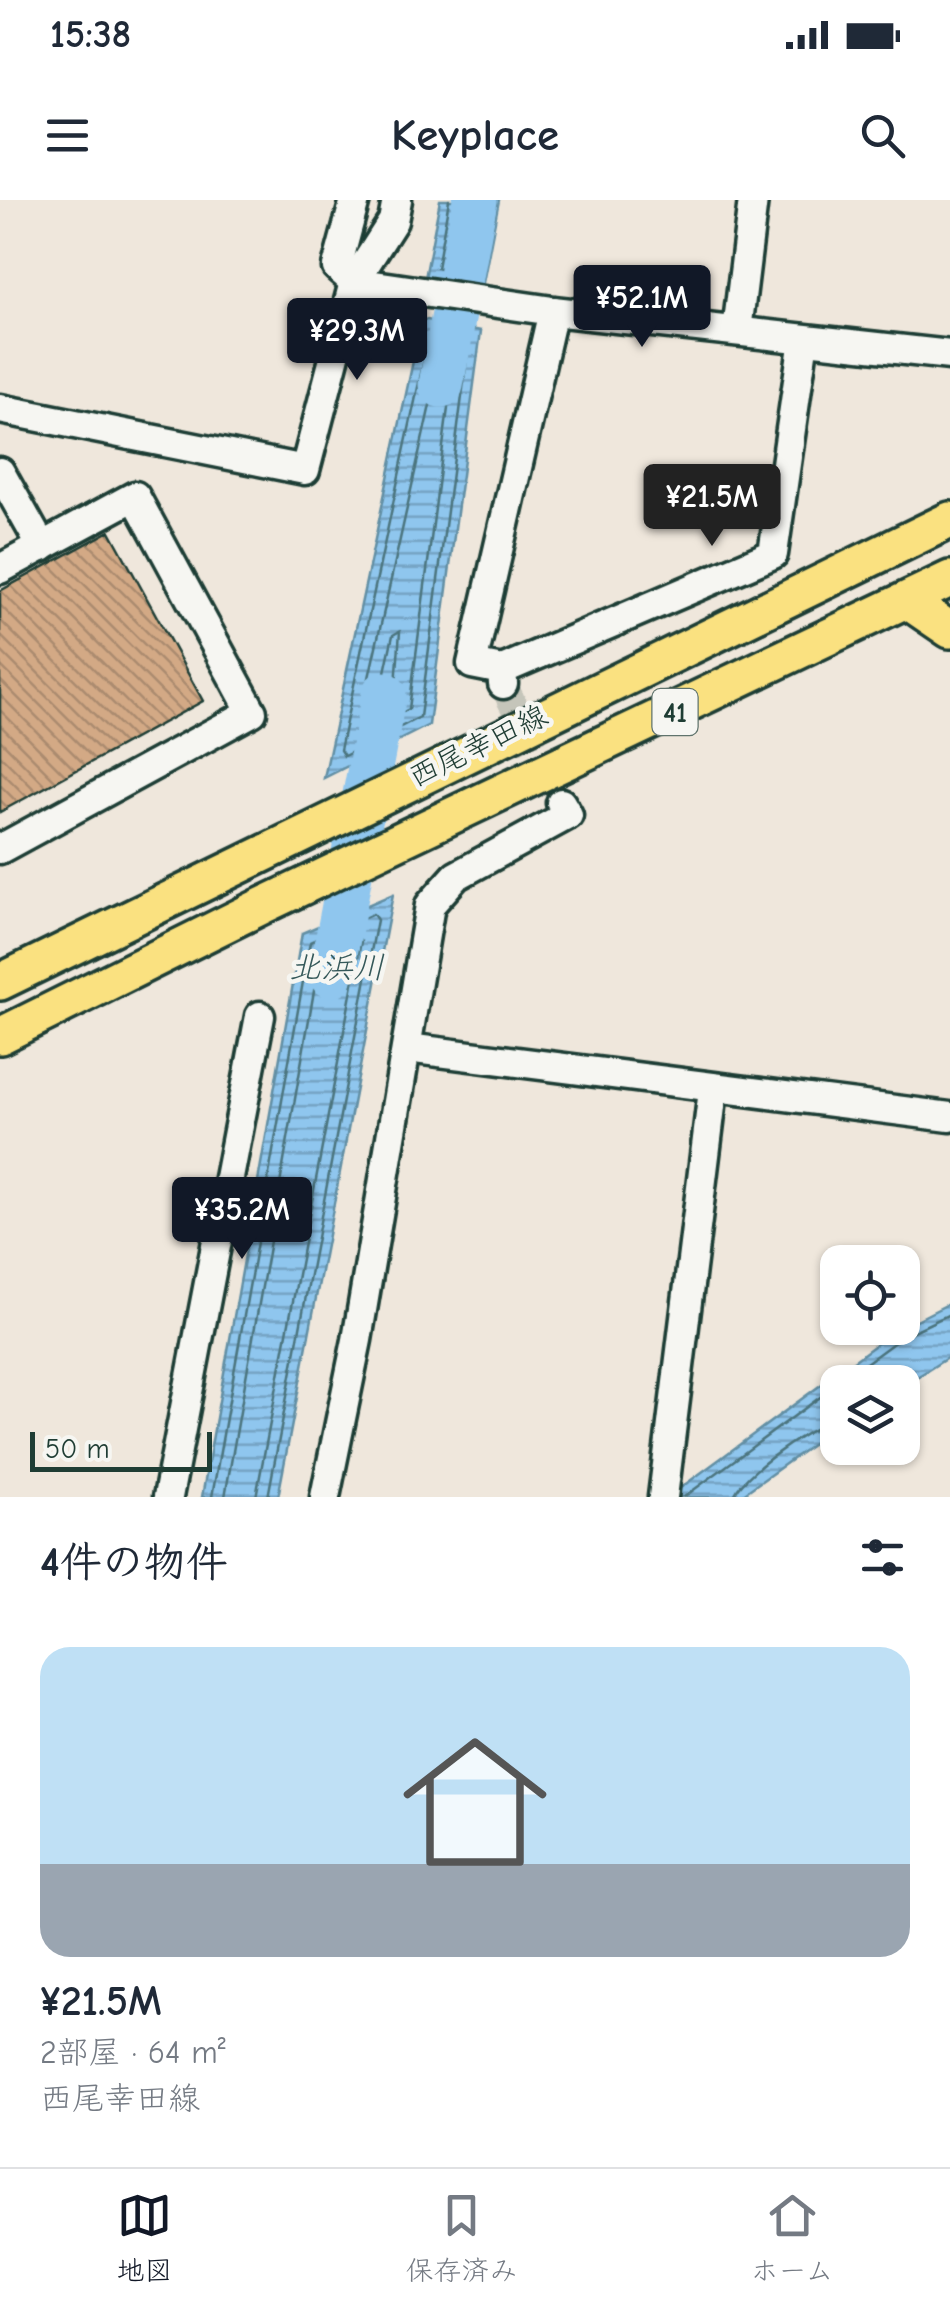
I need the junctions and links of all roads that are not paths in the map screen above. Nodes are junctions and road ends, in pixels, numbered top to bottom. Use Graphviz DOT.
graph roads {
  1 [pos="355,200"];
  2 [pos="396,200"];
  3 [pos="753,200"];
  4 [pos="354,282"];
  5 [pos="553,311"];
  6 [pos="737,331"];
  7 [pos="804,339"];
  8 [pos="950,355"];
  9 [pos="0,409"];
  10 [pos="0,472"];
  11 [pos="950,520"];
  12 [pos="905,542"];
  13 [pos="42,547"];
  14 [pos="950,568"];
  15 [pos="0,570"];
  16 [pos="950,579"];
  17 [pos="909,602"];
  18 [pos="950,630"];
  19 [pos="561,803"];
  20 [pos="0,849"];
  21 [pos="0,982"];
  22 [pos="260,1016"];
  23 [pos="0,1036"];
  24 [pos="407,1048"];
  25 [pos="713,1090"];
  26 [pos="950,1117"];
  27 [pos="664,1485"];
  28 [pos="168,1497"];
  29 [pos="325,1497"];
  1 -- 4 [label="street"];
  2 -- 4 [label="street"];
  3 -- 6 [label="street"];
  4 -- 5 [label="street"];
  4 -- 9 [label="street"];
  5 -- 6 [label="street"];
  5 -- 7 [label="street"];
  6 -- 7 [label="street"];
  7 -- 8 [label="street"];
  10 -- 13 [label="street"];
  11 -- 12 [label="main road, 西尾幸田線"];
  12 -- 14 [label="main road"];
  12 -- 17 [label="main road"];
  12 -- 21 [label="main road, 西尾幸田線 / 41"];
  13 -- 15 [label="street"];
  13 -- 20 [label="street"];
  16 -- 17 [label="main road, 西尾幸田線"];
  17 -- 18 [label="main road"];
  17 -- 23 [label="main road, 西尾幸田線 / 41"];
  19 -- 24 [label="street"];
  22 -- 28 [label="street"];
  24 -- 25 [label="street"];
  24 -- 29 [label="street"];
  25 -- 26 [label="street"];
  25 -- 27 [label="street"];
}
